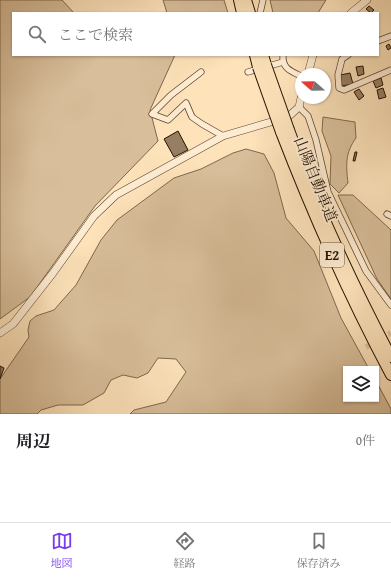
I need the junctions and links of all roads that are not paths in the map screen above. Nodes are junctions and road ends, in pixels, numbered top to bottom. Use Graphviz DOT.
graph roads {
  1 [pos="239,0"];
  2 [pos="246,0"];
  3 [pos="263,0"];
  4 [pos="367,0"];
  5 [pos="242,12"];
  6 [pos="250,12"];
  7 [pos="260,12"];
  8 [pos="352,12"];
  9 [pos="391,36"];
  10 [pos="379,41"];
  11 [pos="283,56"];
  12 [pos="313,56"];
  13 [pos="346,56"];
  14 [pos="262,62"];
  15 [pos="283,62"];
  16 [pos="310,68"];
  17 [pos="391,70"];
  18 [pos="201,72"];
  19 [pos="248,72"];
  20 [pos="295,73"];
  21 [pos="300,104"];
  22 [pos="299,107"];
  23 [pos="285,131"];
  24 [pos="223,136"];
  25 [pos="391,305"];
  26 [pos="0,334"];
  27 [pos="391,357"];
  28 [pos="391,375"];
  1 -- 5 [label="highway"];
  2 -- 6 [label="highway"];
  3 -- 7 [label="street"];
  4 -- 8 [label="street"];
  9 -- 10 [label="street"];
  11 -- 15 [label="street"];
  12 -- 16 [label="street"];
  13 -- 17 [label="street"];
  14 -- 23 [label="highway, 山陽自動車道 / E2, bridge"];
  15 -- 19 [label="street"];
  15 -- 20 [label="street"];
  18 -- 24 [label="street"];
  21 -- 22 [label="street"];
  22 -- 24 [label="street"];
  22 -- 25 [label="street"];
  23 -- 27 [label="highway, 山陽自動車道 / E2"];
  23 -- 28 [label="highway, 山陽自動車道 / E2"];
  24 -- 26 [label="street"];
}
